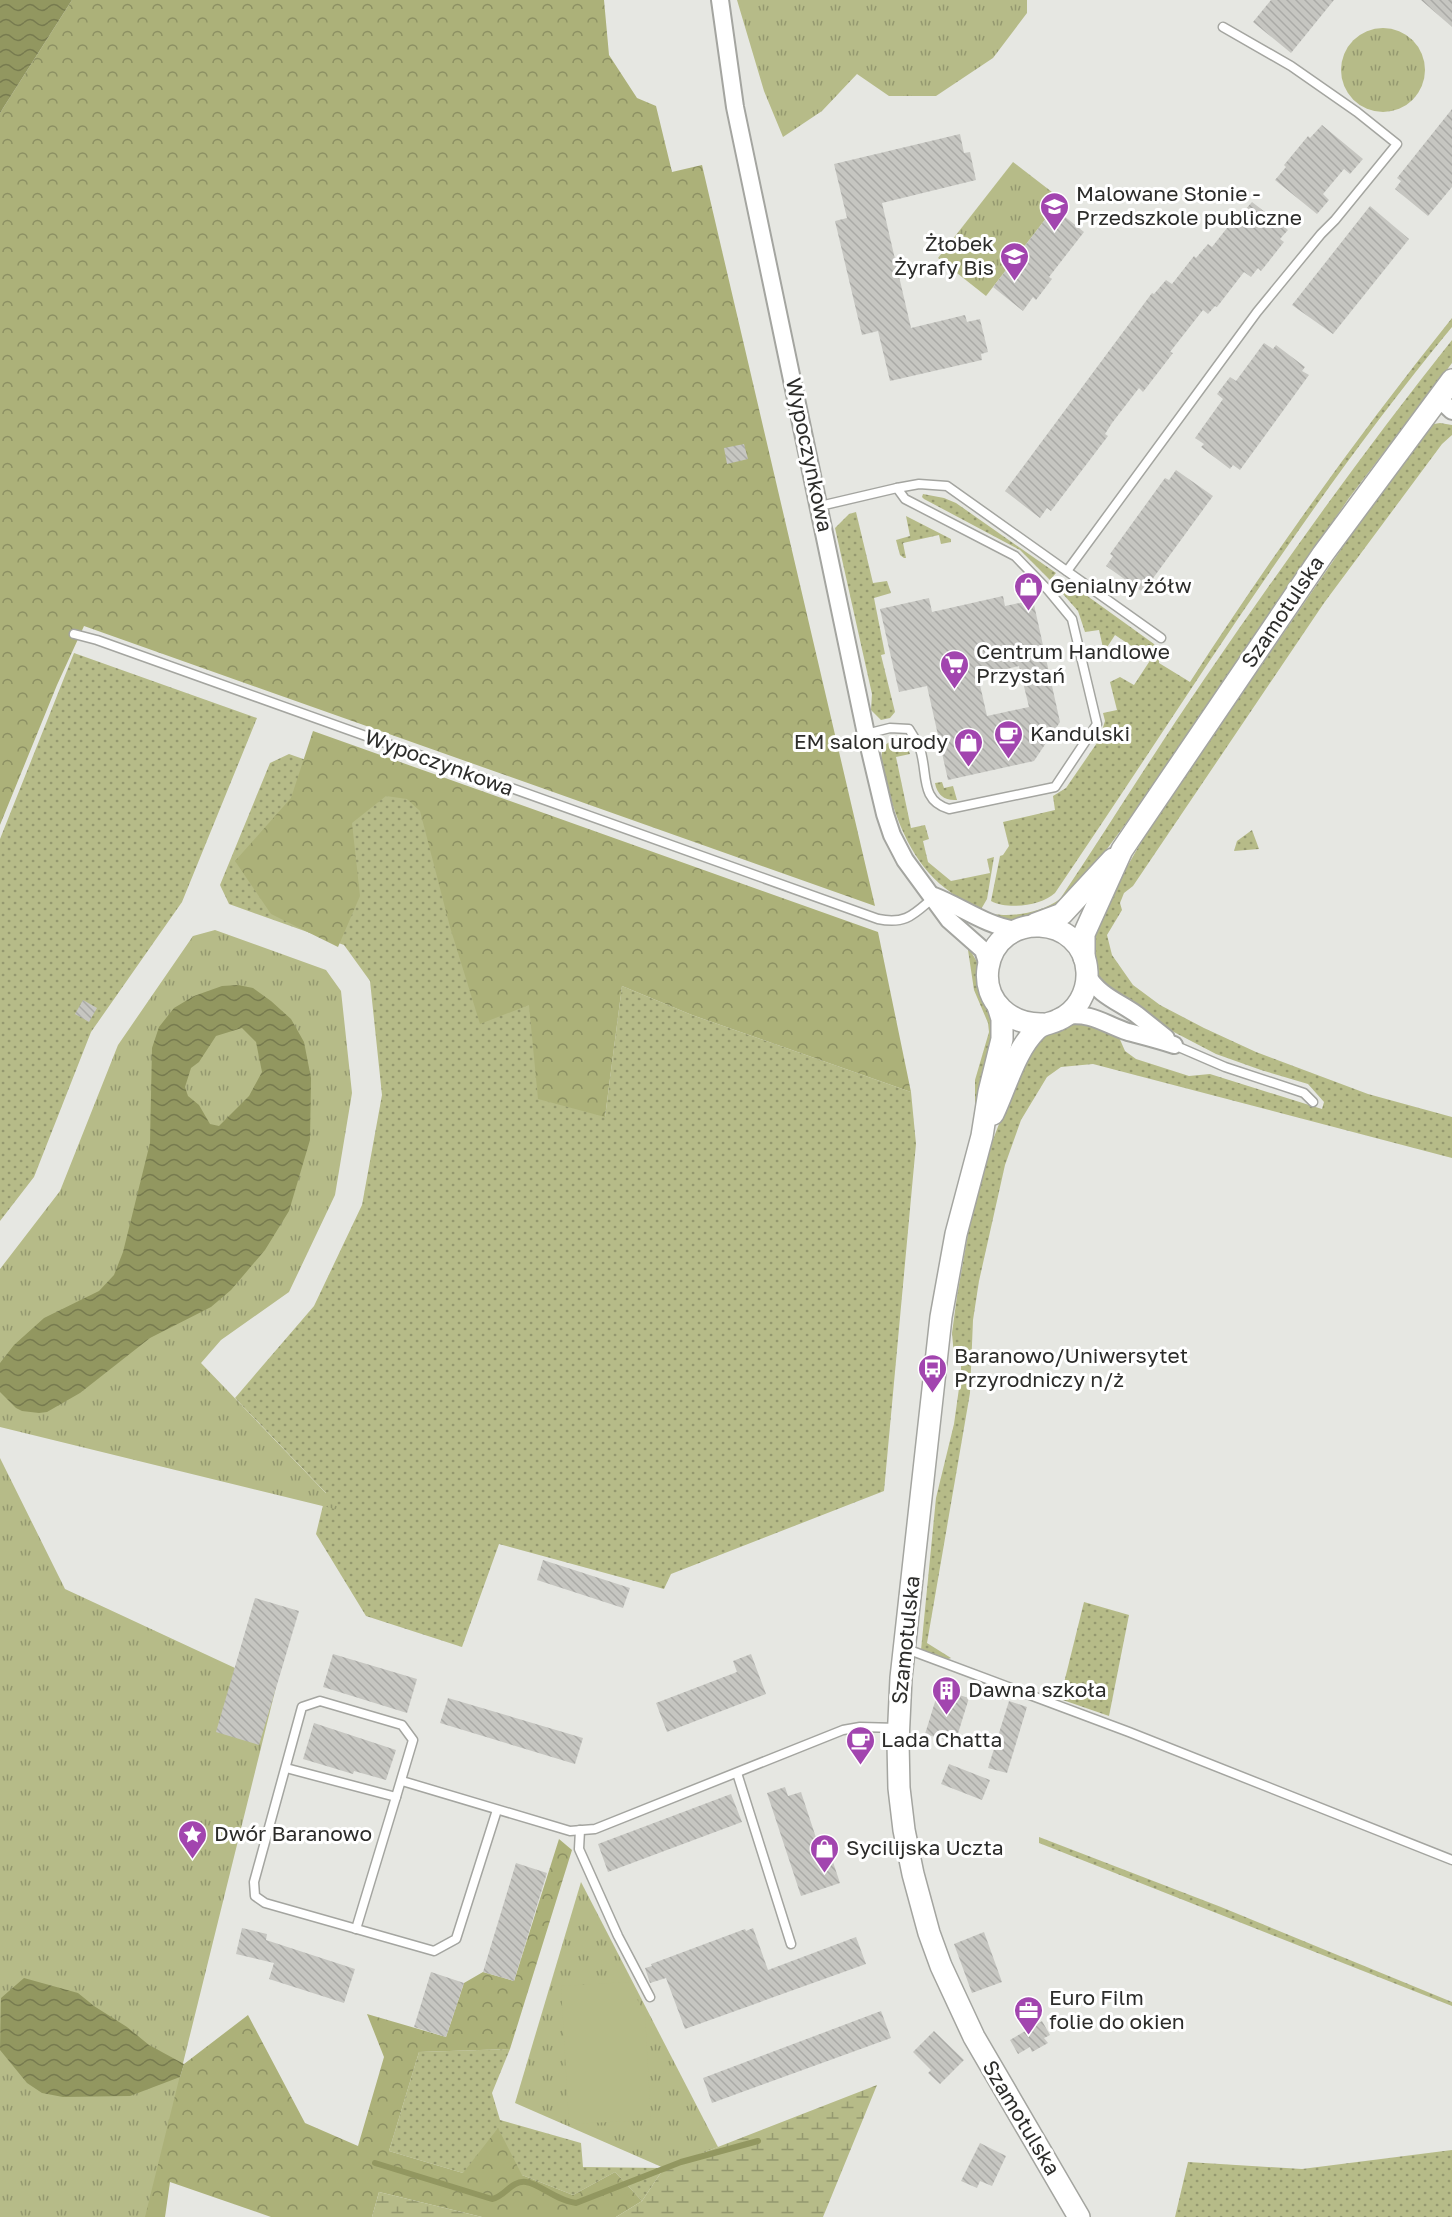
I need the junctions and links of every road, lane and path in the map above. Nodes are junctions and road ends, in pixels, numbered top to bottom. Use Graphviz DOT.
graph roads {
  1 [pos="720,0"];
  2 [pos="1223,27"];
  3 [pos="1452,380"];
  4 [pos="1445,405"];
  5 [pos="897,488"];
  6 [pos="820,506"];
  7 [pos="1067,571"];
  8 [pos="74,634"];
  9 [pos="1161,639"];
  10 [pos="866,734"];
  11 [pos="1122,850"];
  12 [pos="934,896"];
  13 [pos="1023,928"];
  14 [pos="988,965"];
  15 [pos="1085,966"];
  16 [pos="998,1006"];
  17 [pos="1065,1016"];
  18 [pos="1043,1024"];
  19 [pos="1174,1045"];
  20 [pos="1313,1102"];
  21 [pos="982,1136"];
  22 [pos="904,1648"];
  23 [pos="898,1728"];
  24 [pos="286,1768"];
  25 [pos="737,1773"];
  26 [pos="402,1781"];
  27 [pos="396,1797"];
  28 [pos="496,1810"];
  29 [pos="580,1830"];
  30 [pos="1452,1860"];
  31 [pos="356,1929"];
  32 [pos="791,1944"];
  33 [pos="650,1997"];
  34 [pos="1079,2217"];
  1 -- 6 [label="street, Wypoczynkowa"];
  2 -- 7 [label="lane"];
  3 -- 4 [label="street, Szamotulska"];
  4 -- 11 [label="street, Szamotulska"];
  5 -- 6 [label="lane"];
  5 -- 7 [label="lane"];
  5 -- 10 [label="lane"];
  6 -- 10 [label="street, Wypoczynkowa"];
  7 -- 9 [label="lane"];
  8 -- 12 [label="lane, Wypoczynkowa"];
  10 -- 12 [label="street, Wypoczynkowa"];
  11 -- 13 [label="street, Szamotulska"];
  11 -- 15 [label="street, Szamotulska"];
  12 -- 13 [label="street, Wypoczynkowa"];
  12 -- 14 [label="street, Wypoczynkowa"];
  13 -- 14 [label="street"];
  13 -- 15 [label="street"];
  14 -- 16 [label="street"];
  15 -- 17 [label="street"];
  15 -- 19 [label="street"];
  16 -- 18 [label="street"];
  16 -- 21 [label="street, Szamotulska"];
  17 -- 18 [label="street"];
  17 -- 19 [label="street"];
  18 -- 21 [label="street, Szamotulska"];
  19 -- 20 [label="lane"];
  21 -- 22 [label="street, Szamotulska"];
  22 -- 23 [label="street, Szamotulska"];
  22 -- 30 [label="lane"];
  23 -- 25 [label="lane"];
  23 -- 34 [label="street, Szamotulska"];
  24 -- 26 [label="lane"];
  24 -- 27 [label="lane"];
  24 -- 31 [label="lane"];
  25 -- 29 [label="lane"];
  25 -- 32 [label="lane"];
  26 -- 27 [label="lane"];
  26 -- 28 [label="lane"];
  27 -- 31 [label="lane"];
  28 -- 29 [label="lane"];
  28 -- 31 [label="lane"];
  29 -- 33 [label="lane"];
}
